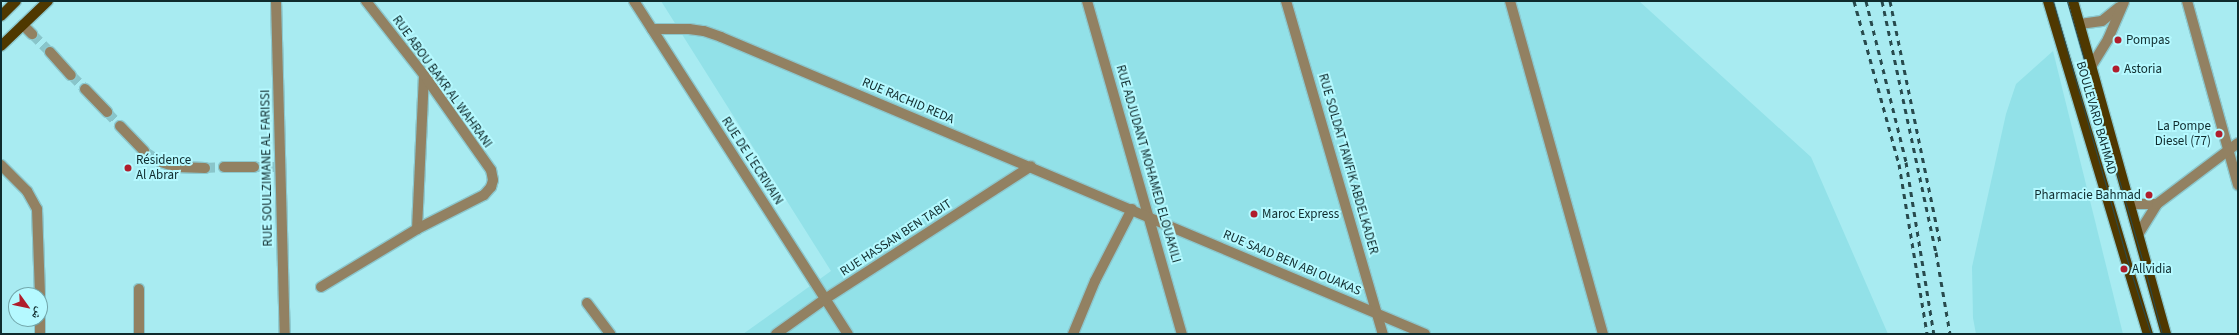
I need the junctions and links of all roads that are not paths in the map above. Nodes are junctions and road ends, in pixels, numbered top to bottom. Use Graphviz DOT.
graph roads {
  1 [pos="16,1"];
  2 [pos="48,1"];
  3 [pos="276,1"];
  4 [pos="366,1"];
  5 [pos="634,1"];
  6 [pos="1087,1"];
  7 [pos="1286,1"];
  8 [pos="1510,1"];
  9 [pos="2048,1"];
  10 [pos="2073,1"];
  11 [pos="2125,1"];
  12 [pos="2187,1"];
  13 [pos="1,16"];
  14 [pos="2080,24"];
  15 [pos="23,25"];
  16 [pos="652,29"];
  17 [pos="32,34"];
  18 [pos="1,46"];
  19 [pos="50,52"];
  20 [pos="2092,66"];
  21 [pos="71,75"];
  22 [pos="424,75"];
  23 [pos="85,89"];
  24 [pos="107,112"];
  25 [pos="120,126"];
  26 [pos="2238,143"];
  27 [pos="144,151"];
  28 [pos="2228,152"];
  29 [pos="161,162"];
  30 [pos="1,165"];
  31 [pos="1030,166"];
  32 [pos="224,167"];
  33 [pos="254,167"];
  34 [pos="205,168"];
  35 [pos="2238,185"];
  36 [pos="2131,204"];
  37 [pos="2158,204"];
  38 [pos="1132,209"];
  39 [pos="1149,217"];
  40 [pos="417,228"];
  41 [pos="2139,232"];
  42 [pos="40,287"];
  43 [pos="321,287"];
  44 [pos="139,289"];
  45 [pos="825,299"];
  46 [pos="587,303"];
  47 [pos="1378,313"];
  48 [pos="139,334"];
  49 [pos="285,334"];
  50 [pos="610,334"];
  51 [pos="776,334"];
  52 [pos="848,334"];
  53 [pos="1073,334"];
  54 [pos="1182,334"];
  55 [pos="1383,334"];
  56 [pos="1424,334"];
  57 [pos="1603,334"];
  58 [pos="2148,334"];
  59 [pos="2166,334"];
  1 -- 13 [label="main road"];
  2 -- 15 [label="main road"];
  3 -- 49 [label="street, RUE SOULZIMANE AL FARISSI"];
  4 -- 22 [label="street, RUE ABOU BAKR AL WAHRANI"];
  5 -- 16 [label="street, RUE DE L'ECRIVAIN"];
  6 -- 39 [label="street, RUE ADJUDANT MOHAMED ELOUAKILI"];
  7 -- 47 [label="street, RUE SOLDAT TAWFIK ABDELKADER"];
  8 -- 57 [label="street"];
  9 -- 58 [label="main road, BOULEVARD BAHMAD"];
  10 -- 14 [label="main road, BOULEVARD BAHMAD"];
  11 -- 14 [label="street"];
  11 -- 20 [label="street"];
  12 -- 28 [label="street"];
  14 -- 20 [label="main road, BOULEVARD BAHMAD"];
  15 -- 17 [label="street"];
  15 -- 18 [label="main road"];
  16 -- 31 [label="street, RUE RACHID REDA"];
  16 -- 45 [label="street, RUE DE L'ECRIVAIN"];
  19 -- 21 [label="street"];
  20 -- 36 [label="main road, BOULEVARD BAHMAD"];
  22 -- 40 [label="street"];
  22 -- 40 [label="street, RUE ABOU BAKR AL WAHRANI"];
  23 -- 24 [label="street"];
  25 -- 27 [label="street"];
  26 -- 28 [label="street"];
  28 -- 35 [label="street"];
  28 -- 37 [label="street"];
  29 -- 34 [label="street"];
  30 -- 42 [label="street"];
  31 -- 38 [label="street, RUE RACHID REDA"];
  31 -- 45 [label="street, RUE HASSAN BEN TABIT"];
  32 -- 33 [label="street"];
  36 -- 37 [label="street"];
  36 -- 41 [label="main road, BOULEVARD BAHMAD"];
  37 -- 41 [label="street"];
  38 -- 39 [label="street, RUE RACHID REDA"];
  38 -- 53 [label="street"];
  39 -- 47 [label="street, RUE SAAD BEN ABI OUAKAS"];
  39 -- 54 [label="street, RUE ADJUDANT MOHAMED ELOUAKILI"];
  40 -- 43 [label="street"];
  41 -- 59 [label="main road, BOULEVARD BAHMAD"];
  44 -- 48 [label="street"];
  45 -- 51 [label="street, RUE HASSAN BEN TABIT"];
  45 -- 52 [label="street, RUE DE L'ECRIVAIN"];
  46 -- 50 [label="street"];
  47 -- 55 [label="street, RUE SOLDAT TAWFIK ABDELKADER"];
  47 -- 56 [label="street, RUE SAAD BEN ABI OUAKAS"];
}
